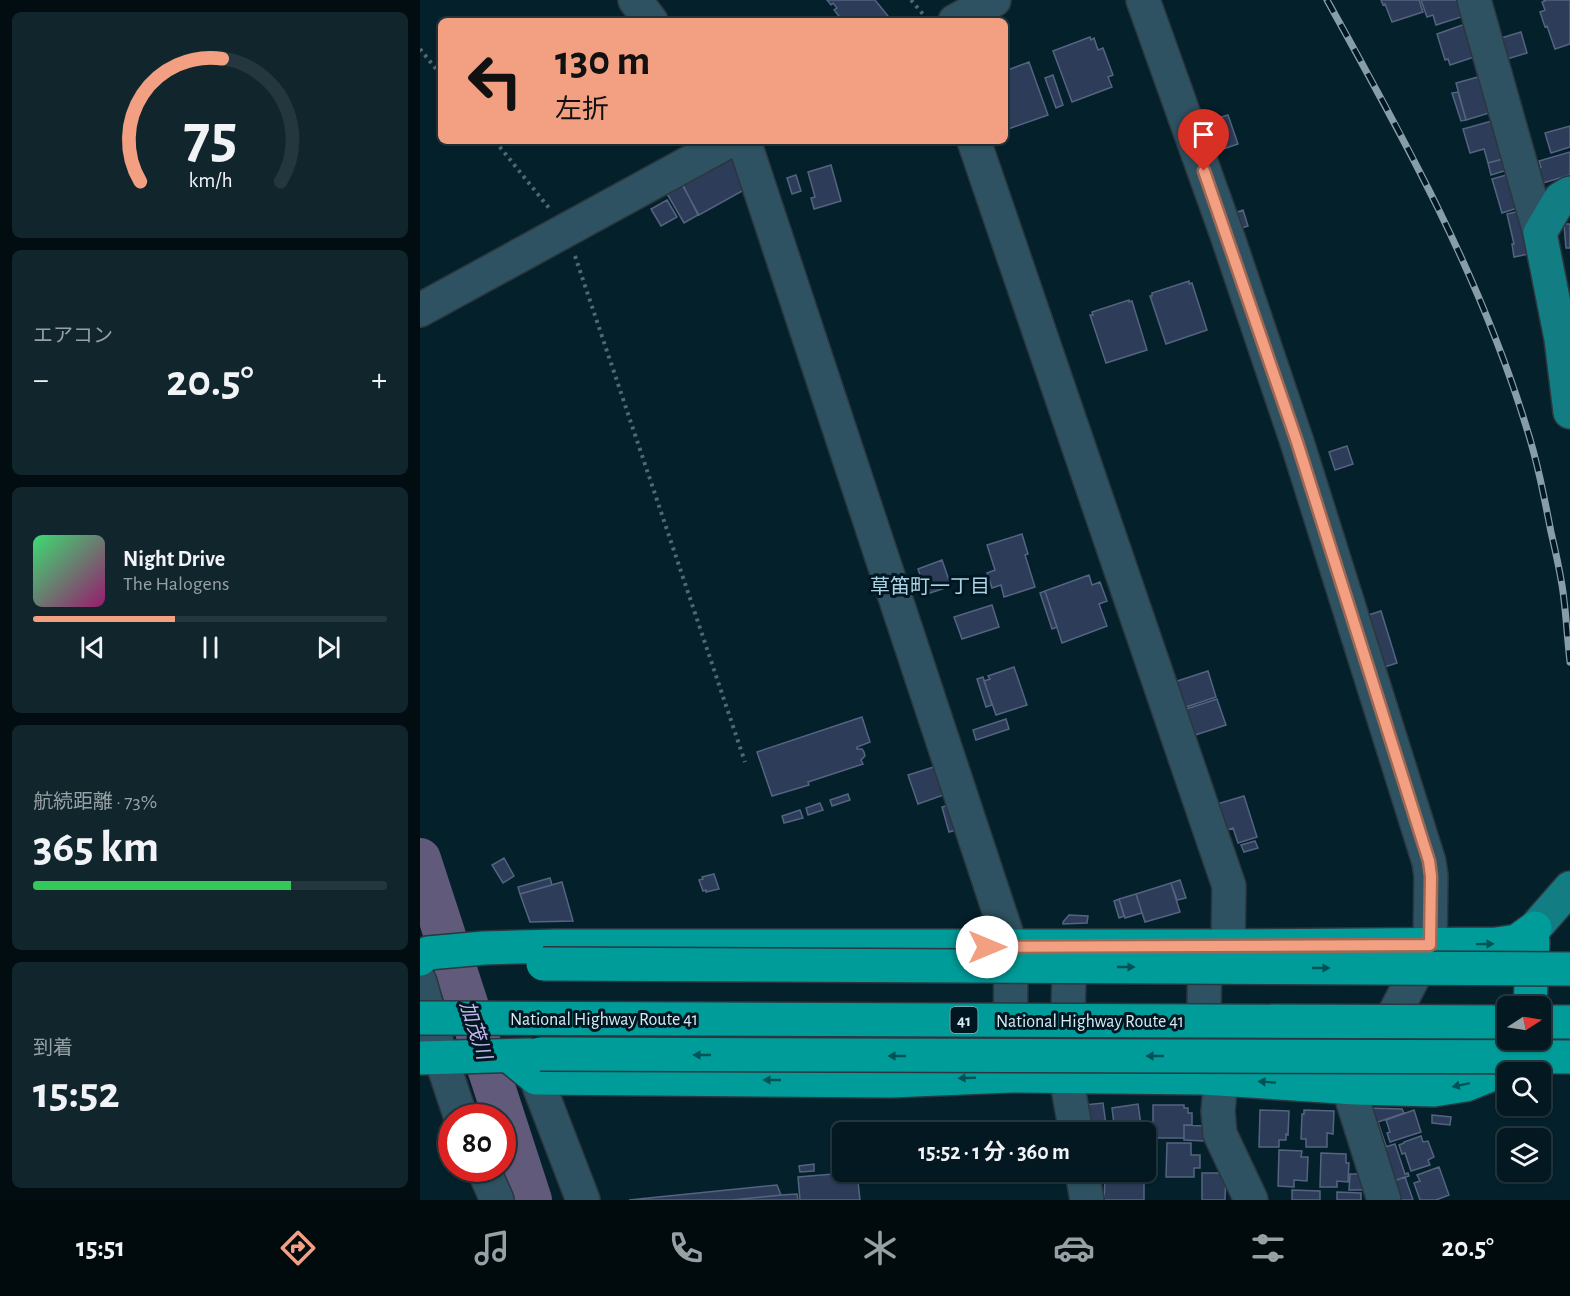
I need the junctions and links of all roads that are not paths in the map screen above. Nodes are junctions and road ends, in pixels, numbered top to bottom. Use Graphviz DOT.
graph roads {
  1 [pos="634,0"];
  2 [pos="994,0"];
  3 [pos="1143,0"];
  4 [pos="1474,0"];
  5 [pos="649,18"];
  6 [pos="961,18"];
  7 [pos="724,144"];
  8 [pos="745,144"];
  9 [pos="975,144"];
  10 [pos="1570,193"];
  11 [pos="1540,233"];
  12 [pos="420,310"];
  13 [pos="1570,412"];
  14 [pos="1570,888"];
  15 [pos="1535,928"];
  16 [pos="1430,945"];
  17 [pos="1070,946"];
  18 [pos="1217,946"];
  19 [pos="1011,947"];
  20 [pos="486,957"];
  21 [pos="423,965"];
  22 [pos="1570,969"];
  23 [pos="1531,996"];
  24 [pos="420,1018"];
  25 [pos="1497,1022"];
  26 [pos="1551,1022"];
  27 [pos="1570,1022"];
  28 [pos="420,1032"];
  29 [pos="1497,1034"];
  30 [pos="1551,1034"];
  31 [pos="1570,1034"];
  32 [pos="1517,1050"];
  33 [pos="1570,1057"];
  34 [pos="472,1060"];
  35 [pos="1010,1076"];
  36 [pos="1066,1077"];
  37 [pos="1212,1079"];
  38 [pos="1356,1088"];
  39 [pos="464,1104"];
  40 [pos="1074,1122"];
  41 [pos="489,1182"];
  42 [pos="1084,1182"];
  43 [pos="497,1200"];
  44 [pos="583,1200"];
  45 [pos="1087,1200"];
  46 [pos="1251,1200"];
  47 [pos="1384,1200"];
  1 -- 5 [label="street"];
  2 -- 6 [label="street"];
  3 -- 16 [label="street"];
  4 -- 11 [label="street"];
  7 -- 12 [label="street"];
  8 -- 19 [label="street"];
  9 -- 18 [label="street"];
  10 -- 11 [label="main road"];
  11 -- 13 [label="main road"];
  14 -- 15 [label="main road"];
  16 -- 15 [label="highway, one-way"];
  15 -- 23 [label="highway"];
  16 -- 18 [label="highway"];
  16 -- 38 [label="street"];
  17 -- 18 [label="highway"];
  17 -- 19 [label="highway"];
  17 -- 36 [label="street"];
  18 -- 37 [label="street"];
  19 -- 20 [label="highway"];
  19 -- 35 [label="street"];
  20 -- 21 [label="highway"];
  20 -- 22 [label="highway, one-way, bridge"];
  21 -- 34 [label="street"];
  24 -- 25 [label="highway, National Highway Route 41 / 41, bridge"];
  26 -- 27 [label="highway"];
  28 -- 29 [label="highway, National Highway Route 41 / 41"];
  30 -- 31 [label="highway"];
  32 -- 38 [label="highway, one-way"];
  33 -- 34 [label="highway, one-way, bridge"];
  35 -- 34 [label="highway, one-way"];
  34 -- 39 [label="street"];
  34 -- 44 [label="street"];
  35 -- 36 [label="highway"];
  36 -- 37 [label="highway"];
  36 -- 40 [label="street"];
  38 -- 37 [label="highway, one-way"];
  37 -- 46 [label="street"];
  38 -- 47 [label="street"];
  41 -- 43 [label="street"];
  42 -- 45 [label="street"];
}
